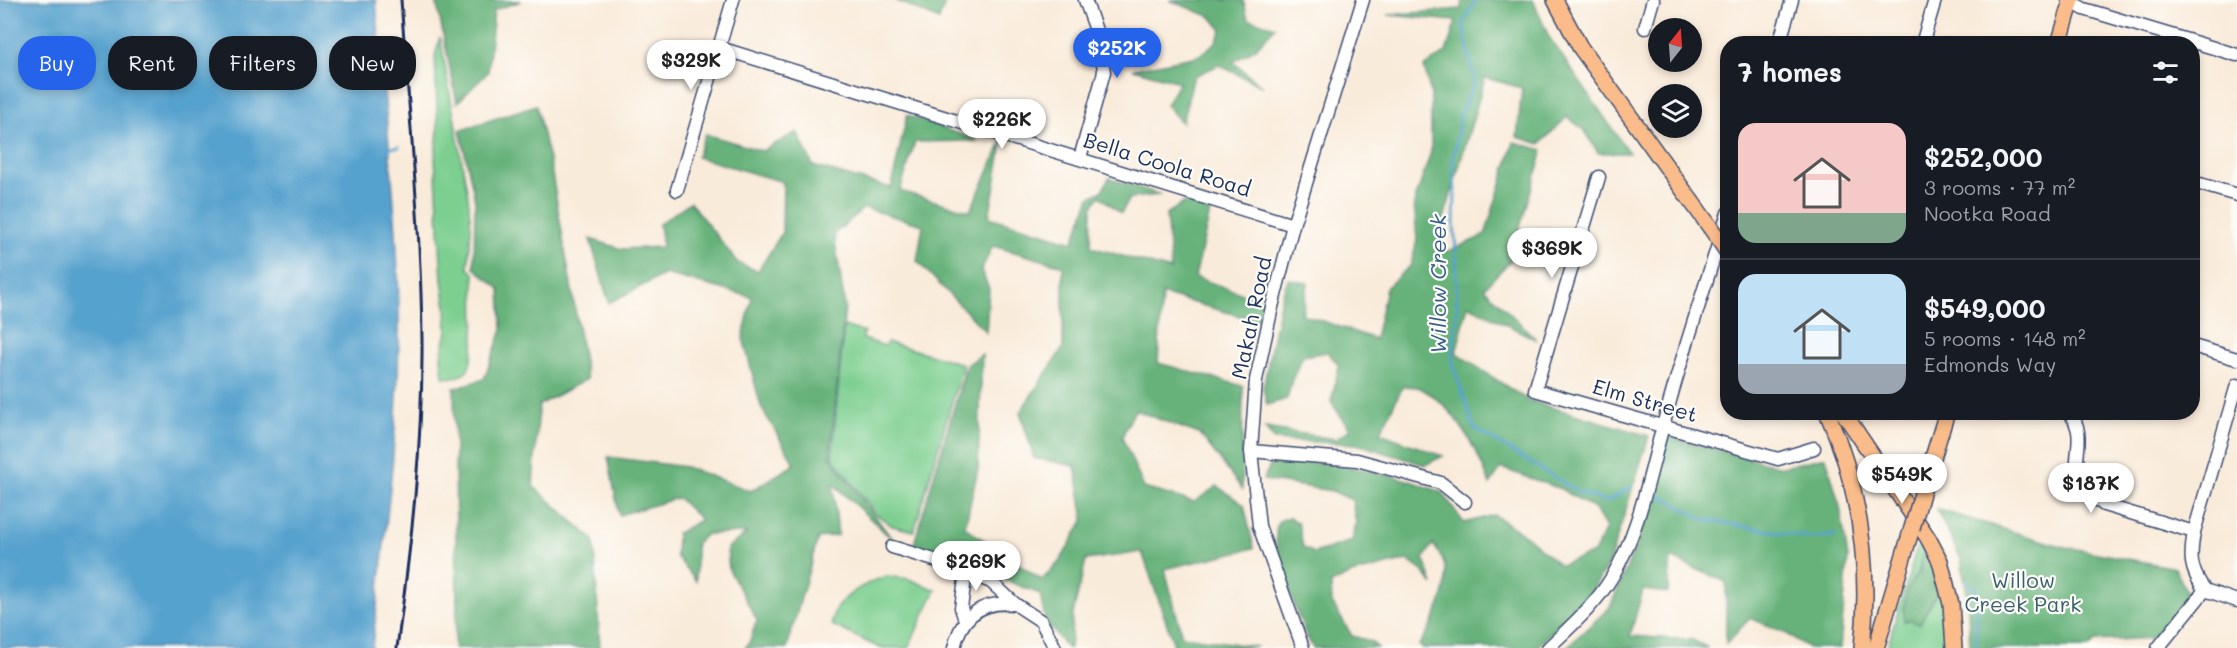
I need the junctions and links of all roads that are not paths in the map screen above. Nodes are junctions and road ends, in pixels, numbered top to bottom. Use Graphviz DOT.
graph roads {
  1 [pos="733,0"];
  2 [pos="1085,0"];
  3 [pos="1363,0"];
  4 [pos="1555,0"];
  5 [pos="1653,0"];
  6 [pos="1792,0"];
  7 [pos="1935,0"];
  8 [pos="2070,1"];
  9 [pos="1645,28"];
  10 [pos="1781,36"];
  11 [pos="1924,36"];
  12 [pos="2061,36"];
  13 [pos="2174,36"];
  14 [pos="2200,44"];
  15 [pos="720,48"];
  16 [pos="2237,55"];
  17 [pos="1080,158"];
  18 [pos="1599,177"];
  19 [pos="2200,184"];
  20 [pos="677,190"];
  21 [pos="2237,195"];
  22 [pos="1293,225"];
  23 [pos="1720,239"];
  24 [pos="1720,241"];
  25 [pos="2200,348"];
  26 [pos="2237,359"];
  27 [pos="2237,385"];
  28 [pos="1831,420"];
  29 [pos="1848,420"];
  30 [pos="1945,420"];
  31 [pos="2074,420"];
  32 [pos="1662,427"];
  33 [pos="1814,448"];
  34 [pos="1251,451"];
  35 [pos="1465,502"];
  36 [pos="2194,532"];
  37 [pos="892,547"];
  38 [pos="966,572"];
  39 [pos="2205,590"];
  40 [pos="2237,601"];
  41 [pos="1014,604"];
  42 [pos="965,620"];
  43 [pos="954,648"];
  44 [pos="1055,648"];
  45 [pos="1303,648"];
  46 [pos="1548,648"];
  47 [pos="1862,648"];
  48 [pos="1876,648"];
  49 [pos="1954,648"];
  50 [pos="2158,648"];
  1 -- 15 [label="street"];
  2 -- 17 [label="street"];
  3 -- 22 [label="street, Makah Road"];
  4 -- 24 [label="main road, bridge"];
  5 -- 9 [label="street"];
  6 -- 10 [label="street"];
  7 -- 11 [label="street"];
  8 -- 12 [label="main road"];
  8 -- 13 [label="street"];
  14 -- 16 [label="street"];
  15 -- 17 [label="street, Bella Coola Road"];
  15 -- 20 [label="street"];
  17 -- 22 [label="street, Bella Coola Road"];
  18 -- 32 [label="street, Elm Street"];
  19 -- 21 [label="street"];
  22 -- 34 [label="street, Makah Road"];
  23 -- 32 [label="street"];
  25 -- 26 [label="street"];
  27 -- 36 [label="street"];
  28 -- 47 [label="main road"];
  29 -- 49 [label="main road"];
  30 -- 48 [label="main road, bridge"];
  31 -- 36 [label="street"];
  32 -- 33 [label="street, Elm Street"];
  32 -- 46 [label="street"];
  34 -- 35 [label="street"];
  34 -- 45 [label="street, Makah Road"];
  36 -- 39 [label="street"];
  37 -- 38 [label="street"];
  38 -- 41 [label="street"];
  38 -- 42 [label="street"];
  39 -- 40 [label="street"];
  39 -- 50 [label="street"];
  41 -- 42 [label="street"];
  41 -- 44 [label="street"];
  42 -- 43 [label="street"];
}
